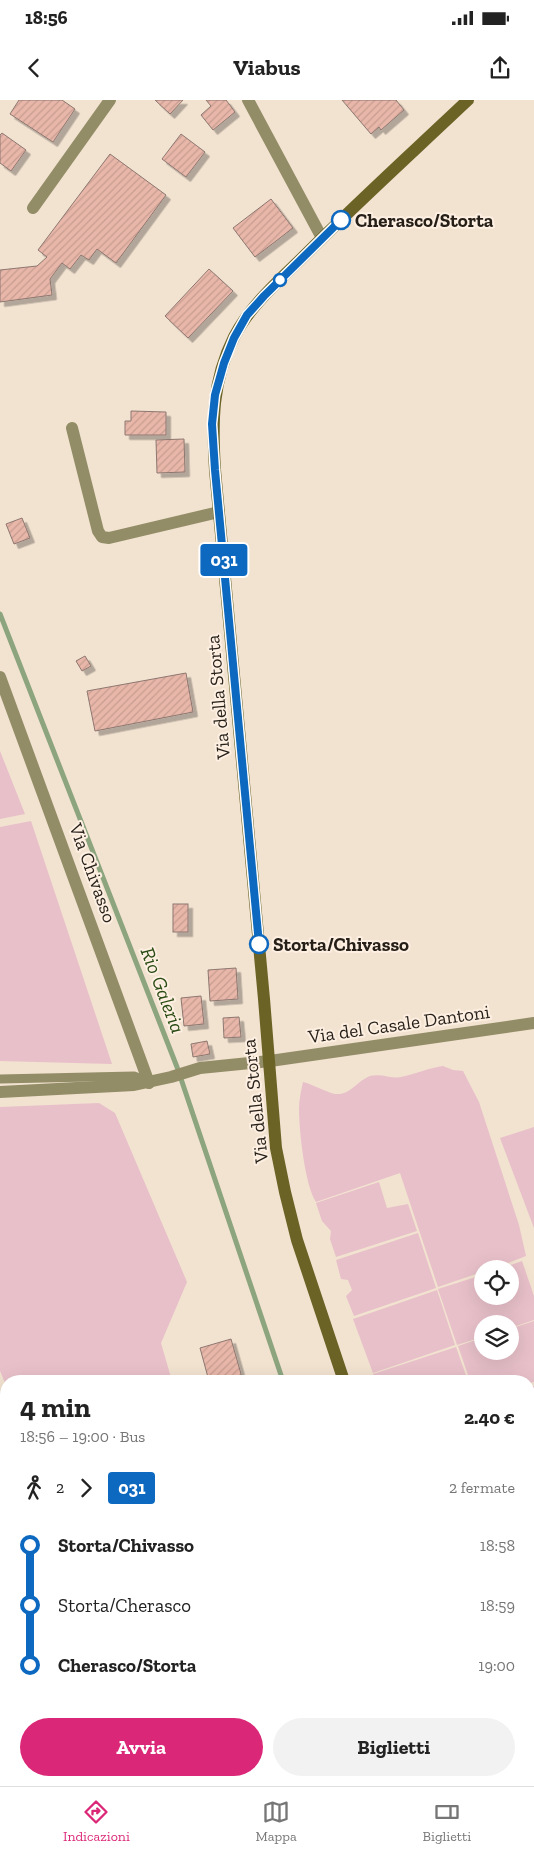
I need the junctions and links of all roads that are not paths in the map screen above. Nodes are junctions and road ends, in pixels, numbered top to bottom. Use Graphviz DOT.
graph roads {
  1 [pos="110,100"];
  2 [pos="248,100"];
  3 [pos="468,100"];
  4 [pos="33,208"];
  5 [pos="322,238"];
  6 [pos="72,428"];
  7 [pos="219,512"];
  8 [pos="0,677"];
  9 [pos="534,1023"];
  10 [pos="270,1061"];
  11 [pos="0,1078"];
  12 [pos="149,1083"];
  13 [pos="0,1092"];
  14 [pos="342,1375"];
  1 -- 4 [label="street"];
  2 -- 5 [label="street"];
  3 -- 5 [label="main road, Via della Storta"];
  5 -- 7 [label="main road, Via della Storta"];
  6 -- 7 [label="street"];
  7 -- 10 [label="main road, Via della Storta"];
  8 -- 12 [label="street, Via Chivasso"];
  9 -- 10 [label="street, Via del Casale Dantoni"];
  10 -- 12 [label="street"];
  10 -- 14 [label="main road, Via della Storta"];
  11 -- 12 [label="lane"];
  12 -- 13 [label="street"];
}
